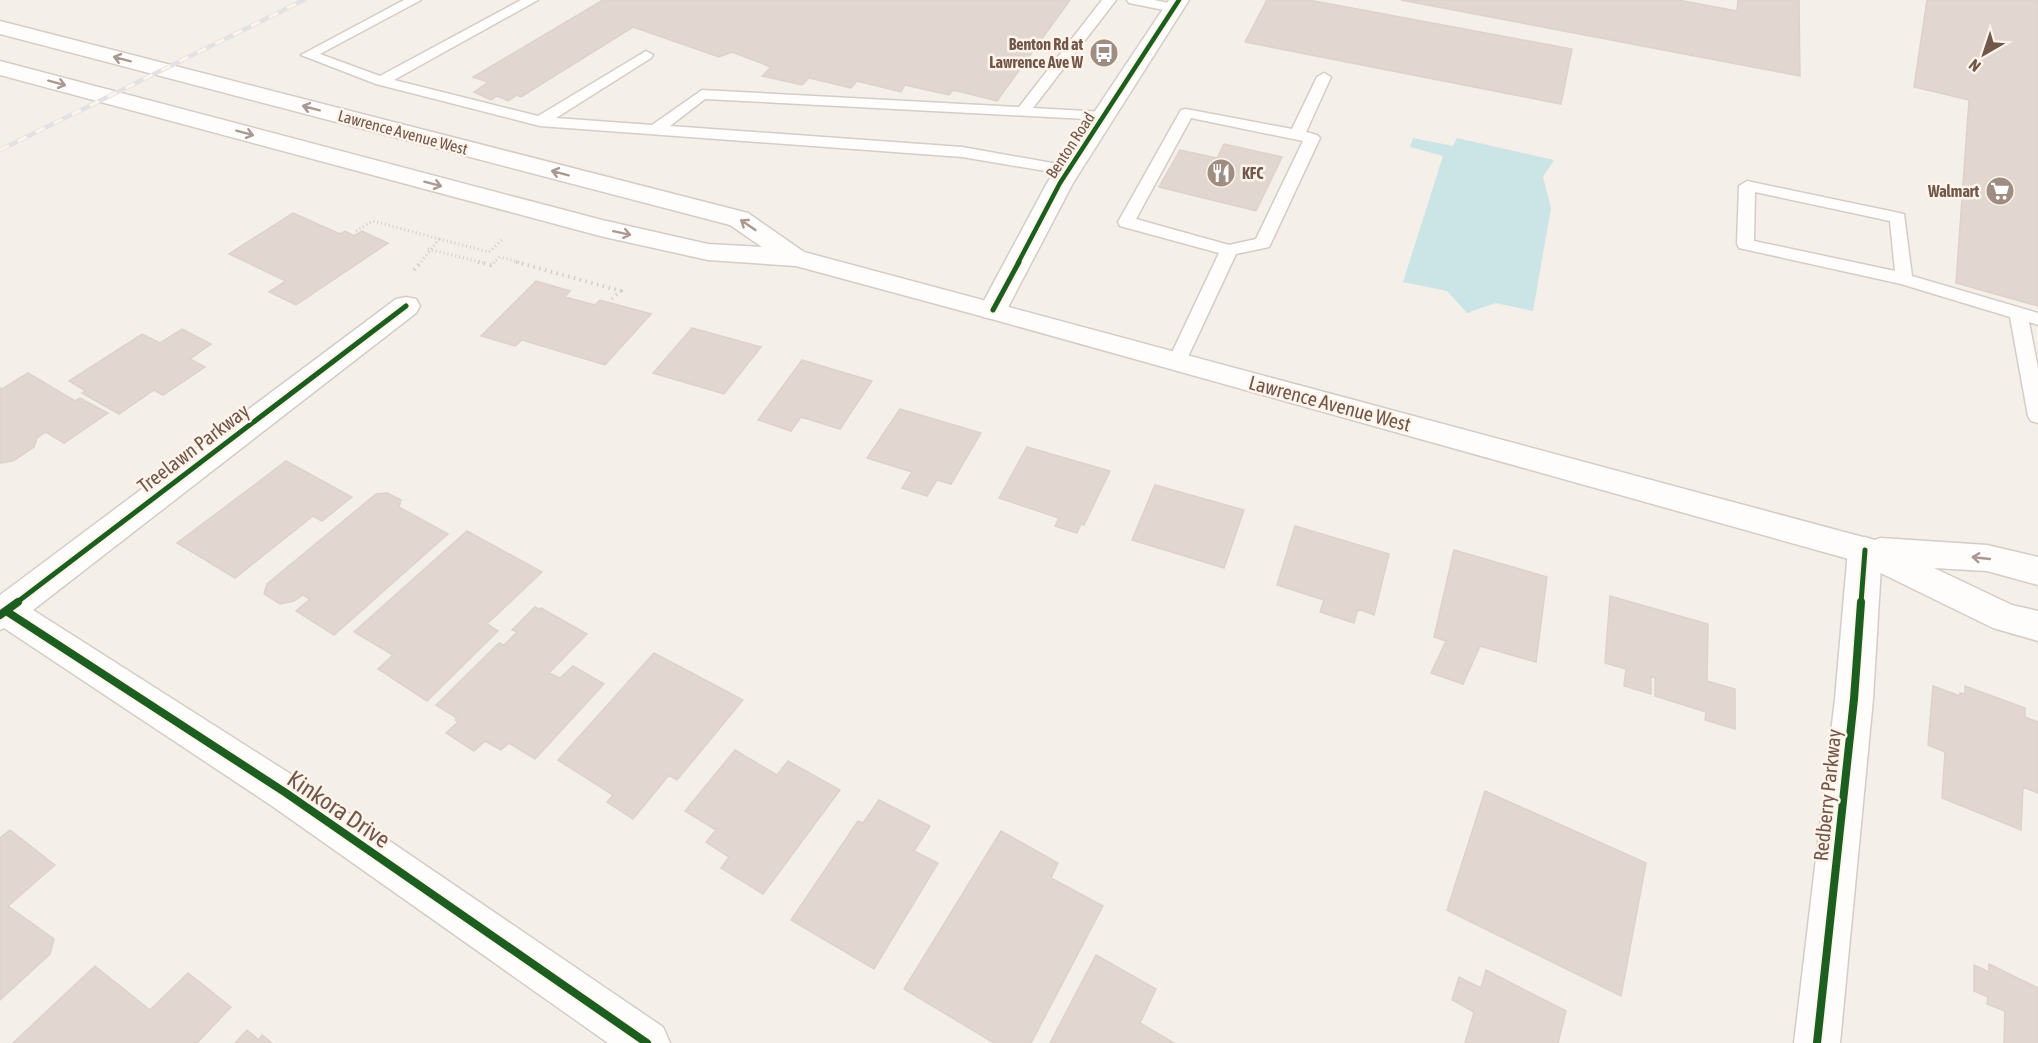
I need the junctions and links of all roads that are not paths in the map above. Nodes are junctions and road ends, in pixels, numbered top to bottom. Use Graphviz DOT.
graph roads {
  1 [pos="414,0"];
  2 [pos="531,0"];
  3 [pos="1109,0"];
  4 [pos="1134,0"];
  5 [pos="1177,4"];
  6 [pos="0,27"];
  7 [pos="646,55"];
  8 [pos="0,68"];
  9 [pos="1324,77"];
  10 [pos="381,81"];
  11 [pos="1023,111"];
  12 [pos="1104,116"];
  13 [pos="540,121"];
  14 [pos="656,129"];
  15 [pos="1305,136"];
  16 [pos="1069,170"];
  17 [pos="1229,250"];
  18 [pos="796,258"];
  19 [pos="1904,279"];
  20 [pos="406,306"];
  21 [pos="993,310"];
  22 [pos="2018,314"];
  23 [pos="2038,319"];
  24 [pos="1176,361"];
  25 [pos="2038,416"];
  26 [pos="1865,550"];
  27 [pos="2038,571"];
  28 [pos="3,613"];
  29 [pos="2038,626"];
  30 [pos="647,1043"];
  31 [pos="1817,1043"];
  1 -- 10 [label="lane"];
  2 -- 10 [label="lane"];
  3 -- 11 [label="lane"];
  4 -- 5 [label="lane"];
  5 -- 12 [label="main road, Benton Road"];
  18 -- 6 [label="main road, Lawrence Avenue West, one-way"];
  7 -- 13 [label="lane"];
  8 -- 18 [label="main road, Lawrence Avenue West, one-way"];
  9 -- 15 [label="lane"];
  10 -- 13 [label="lane"];
  11 -- 12 [label="lane"];
  11 -- 14 [label="lane"];
  12 -- 16 [label="main road, Benton Road"];
  13 -- 14 [label="lane"];
  14 -- 16 [label="lane"];
  15 -- 17 [label="lane"];
  15 -- 17 [label="lane"];
  16 -- 21 [label="main road, Benton Road"];
  17 -- 24 [label="lane"];
  18 -- 21 [label="main road, Lawrence Avenue West"];
  19 -- 19 [label="lane"];
  19 -- 22 [label="lane"];
  20 -- 28 [label="main road, Treelawn Parkway"];
  21 -- 24 [label="main road, Lawrence Avenue West"];
  22 -- 23 [label="lane"];
  22 -- 25 [label="lane"];
  24 -- 26 [label="main road, Lawrence Avenue West"];
  27 -- 26 [label="main road, Lawrence Avenue West, one-way"];
  26 -- 29 [label="main road, Lawrence Avenue West"];
  26 -- 31 [label="main road, Redberry Parkway"];
  28 -- 30 [label="main road, Kinkora Drive"];
}
